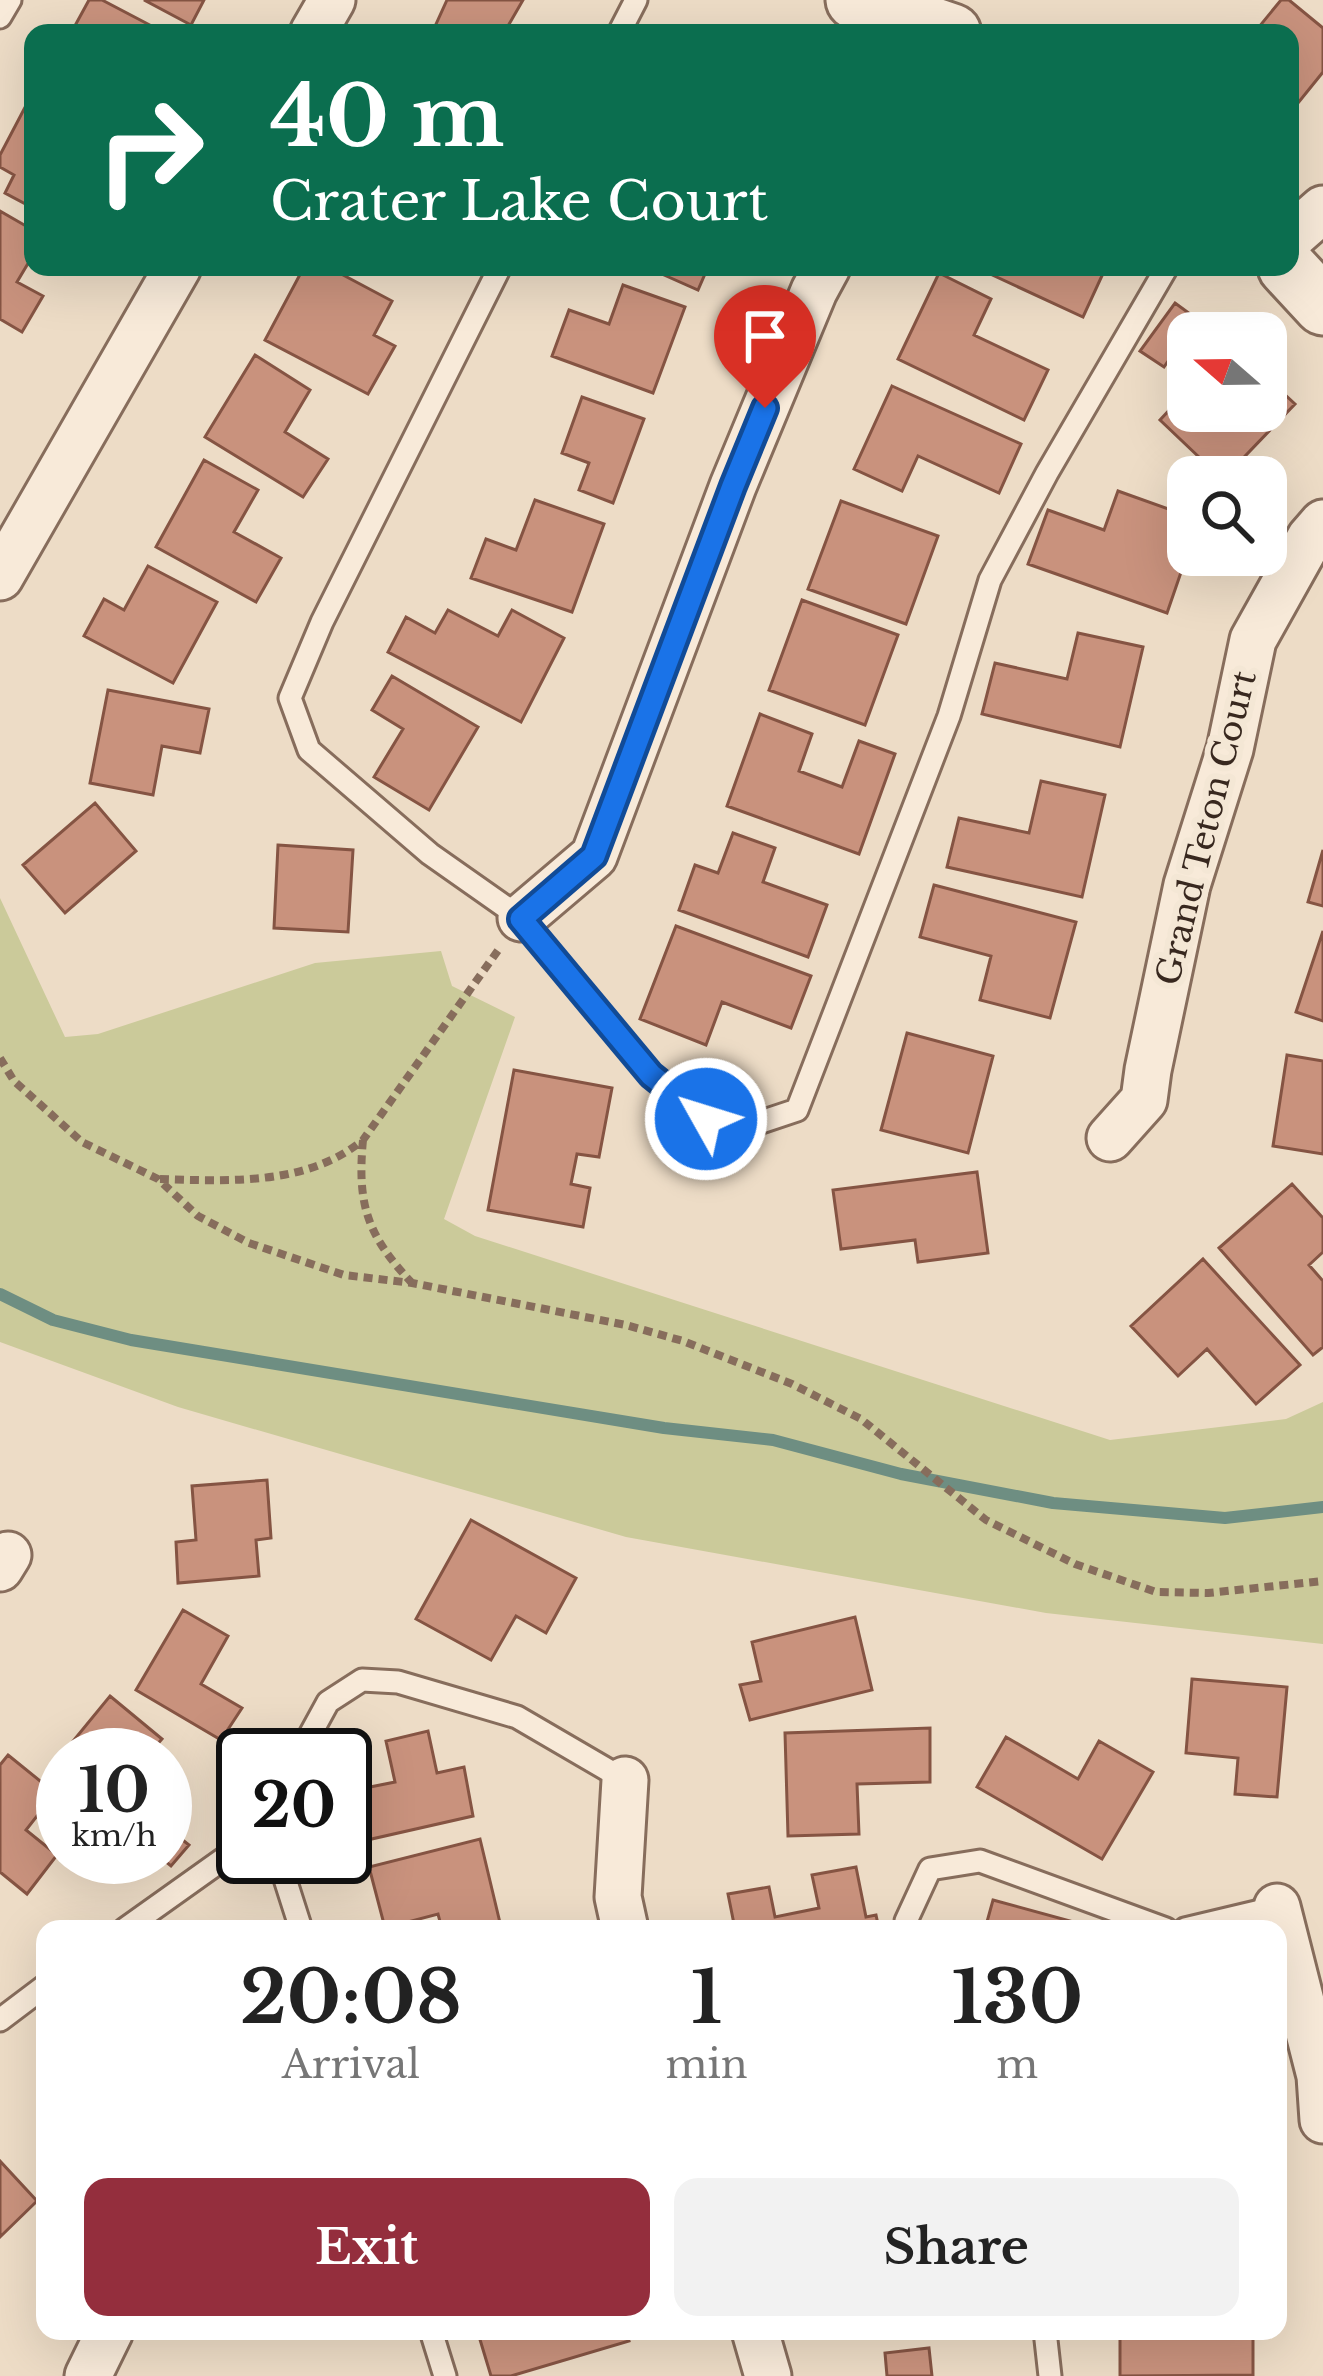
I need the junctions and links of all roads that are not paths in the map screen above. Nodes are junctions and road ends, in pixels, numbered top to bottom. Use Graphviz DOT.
graph roads {
  1 [pos="10,0"];
  2 [pos="855,0"];
  3 [pos="0,16"];
  4 [pos="921,24"];
  5 [pos="1323,209"];
  6 [pos="1299,230"];
  7 [pos="173,276"];
  8 [pos="495,276"];
  9 [pos="822,276"];
  10 [pos="1162,276"];
  11 [pos="1295,276"];
  12 [pos="1323,306"];
  13 [pos="1323,524"];
  14 [pos="0,577"];
  15 [pos="521,919"];
  16 [pos="1110,1138"];
  17 [pos="314,1728"];
  18 [pos="625,1780"];
  19 [pos="216,1865"];
  20 [pos="287,1884"];
  21 [pos="1276,1906"];
  22 [pos="138,1920"];
  23 [pos="298,1920"];
  24 [pos="623,1920"];
  25 [pos="906,1920"];
  26 [pos="1141,1920"];
  27 [pos="1221,1920"];
  28 [pos="1280,1920"];
  29 [pos="1287,1948"];
  30 [pos="36,1993"];
  31 [pos="0,2020"];
  32 [pos="1323,2120"];
  33 [pos="106,2340"];
  34 [pos="434,2340"];
  35 [pos="758,2340"];
  36 [pos="1046,2340"];
  37 [pos="88,2376"];
  38 [pos="446,2376"];
  39 [pos="768,2376"];
  40 [pos="1050,2376"];
  1 -- 3 [label="lane"];
  2 -- 4 [label="street"];
  5 -- 6 [label="street"];
  7 -- 14 [label="street"];
  8 -- 15 [label="lane"];
  9 -- 15 [label="street"];
  10 -- 15 [label="lane"];
  11 -- 12 [label="street"];
  13 -- 16 [label="street, Grand Teton Court"];
  17 -- 18 [label="lane"];
  18 -- 24 [label="street"];
  19 -- 22 [label="lane"];
  20 -- 23 [label="lane"];
  21 -- 27 [label="lane"];
  21 -- 28 [label="street"];
  25 -- 26 [label="lane"];
  29 -- 32 [label="street"];
  30 -- 31 [label="lane"];
  33 -- 37 [label="street"];
  34 -- 38 [label="lane"];
  35 -- 39 [label="street"];
  36 -- 40 [label="lane"];
}
